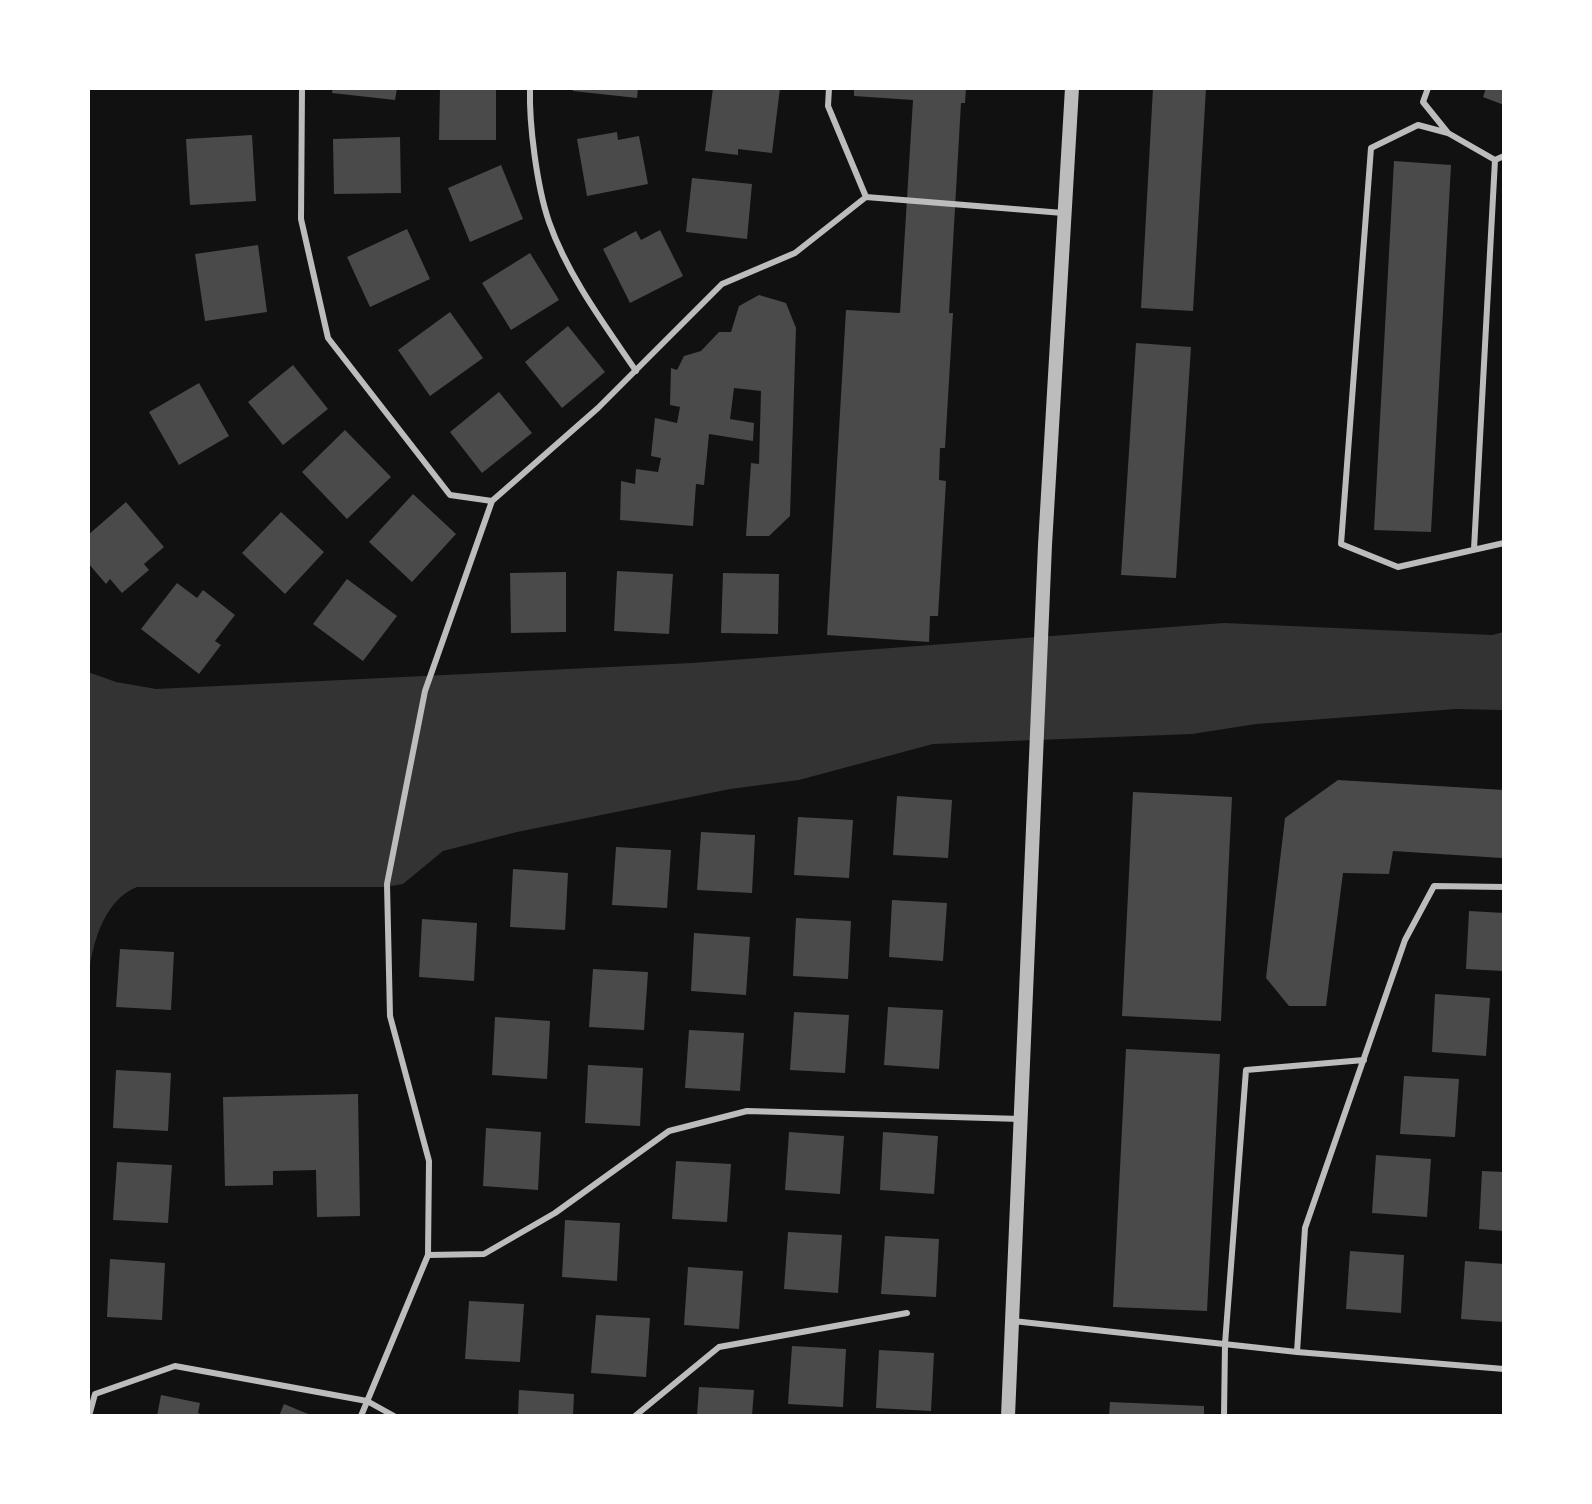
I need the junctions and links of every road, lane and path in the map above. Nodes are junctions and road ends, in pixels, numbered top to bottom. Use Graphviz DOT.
graph roads {
  1 [pos="302,88"];
  2 [pos="530,88"];
  3 [pos="829,88"];
  4 [pos="1072,88"];
  5 [pos="1428,88"];
  6 [pos="1448,133"];
  7 [pos="1504,156"];
  8 [pos="1495,160"];
  9 [pos="866,197"];
  10 [pos="1066,214"];
  11 [pos="636,371"];
  12 [pos="492,501"];
  13 [pos="1504,543"];
  14 [pos="1474,549"];
  15 [pos="1504,887"];
  16 [pos="1364,1060"];
  17 [pos="1021,1119"];
  18 [pos="428,1255"];
  19 [pos="907,1313"];
  20 [pos="1013,1321"];
  21 [pos="1225,1344"];
  22 [pos="1297,1352"];
  23 [pos="1504,1369"];
  24 [pos="367,1401"];
  25 [pos="89,1416"];
  26 [pos="361,1416"];
  27 [pos="394,1416"];
  28 [pos="635,1416"];
  29 [pos="1008,1416"];
  30 [pos="1224,1416"];
  1 -- 12 [label="lane"];
  2 -- 11 [label="lane"];
  3 -- 9 [label="lane"];
  4 -- 10 [label="street"];
  5 -- 6 [label="lane"];
  6 -- 8 [label="lane"];
  6 -- 14 [label="lane"];
  7 -- 8 [label="lane"];
  8 -- 14 [label="lane"];
  9 -- 10 [label="lane"];
  9 -- 11 [label="lane"];
  10 -- 17 [label="street"];
  11 -- 12 [label="lane"];
  12 -- 18 [label="lane"];
  13 -- 14 [label="lane"];
  15 -- 16 [label="lane"];
  16 -- 21 [label="lane"];
  16 -- 22 [label="lane"];
  17 -- 18 [label="lane"];
  17 -- 20 [label="street"];
  18 -- 24 [label="lane"];
  19 -- 28 [label="lane"];
  20 -- 21 [label="lane"];
  20 -- 29 [label="street"];
  21 -- 22 [label="lane"];
  21 -- 30 [label="lane"];
  22 -- 23 [label="lane"];
  24 -- 25 [label="lane"];
  24 -- 26 [label="lane"];
  24 -- 27 [label="lane"];
}
